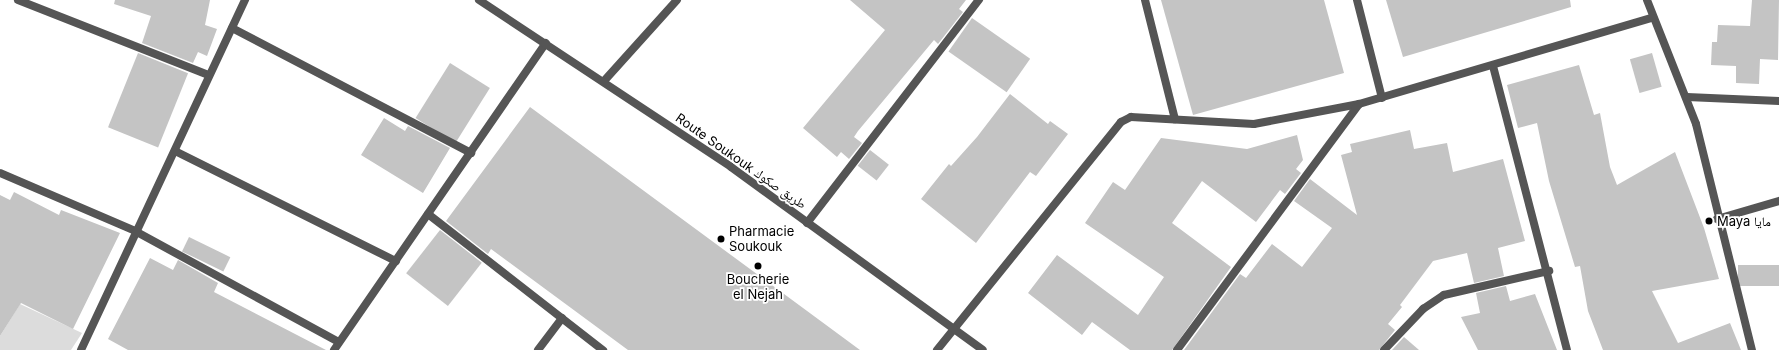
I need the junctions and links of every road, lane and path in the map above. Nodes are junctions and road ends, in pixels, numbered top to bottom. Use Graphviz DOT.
graph roads {
  1 [pos="18,0"];
  2 [pos="245,0"];
  3 [pos="479,0"];
  4 [pos="677,0"];
  5 [pos="979,0"];
  6 [pos="1145,0"];
  7 [pos="1357,0"];
  8 [pos="1647,0"];
  9 [pos="1652,18"];
  10 [pos="232,28"];
  11 [pos="546,43"];
  12 [pos="1493,66"];
  13 [pos="208,75"];
  14 [pos="604,81"];
  15 [pos="1687,97"];
  16 [pos="1382,98"];
  17 [pos="1779,101"];
  18 [pos="1359,104"];
  19 [pos="1175,119"];
  20 [pos="175,151"];
  21 [pos="471,153"];
  22 [pos="0,173"];
  23 [pos="1779,201"];
  24 [pos="428,214"];
  25 [pos="1717,219"];
  26 [pos="807,223"];
  27 [pos="135,231"];
  28 [pos="396,260"];
  29 [pos="1549,271"];
  30 [pos="562,318"];
  31 [pos="954,328"];
  32 [pos="339,342"];
  33 [pos="81,350"];
  34 [pos="334,350"];
  35 [pos="538,350"];
  36 [pos="603,350"];
  37 [pos="937,350"];
  38 [pos="983,350"];
  39 [pos="1177,350"];
  40 [pos="1384,350"];
  41 [pos="1567,350"];
  42 [pos="1752,350"];
  1 -- 13 [label="street"];
  2 -- 10 [label="street"];
  3 -- 11 [label="street, Route Soukouk طريق صكوك"];
  4 -- 14 [label="street"];
  5 -- 26 [label="street"];
  6 -- 19 [label="street"];
  7 -- 16 [label="street"];
  8 -- 9 [label="street"];
  9 -- 12 [label="street"];
  9 -- 15 [label="street"];
  10 -- 13 [label="street"];
  10 -- 21 [label="street"];
  11 -- 14 [label="street, Route Soukouk طريق صكوك"];
  11 -- 21 [label="street"];
  12 -- 16 [label="street"];
  12 -- 29 [label="street"];
  13 -- 20 [label="street"];
  14 -- 26 [label="street, Route Soukouk طريق صكوك"];
  15 -- 17 [label="street"];
  15 -- 25 [label="street"];
  16 -- 18 [label="street"];
  18 -- 19 [label="street"];
  18 -- 39 [label="street"];
  19 -- 31 [label="street"];
  20 -- 27 [label="street"];
  20 -- 28 [label="street"];
  21 -- 24 [label="street"];
  22 -- 27 [label="street"];
  23 -- 25 [label="street"];
  24 -- 28 [label="street"];
  24 -- 30 [label="street"];
  25 -- 42 [label="street"];
  26 -- 31 [label="street, Route Soukouk طريق صكوك"];
  27 -- 32 [label="street"];
  27 -- 33 [label="street"];
  28 -- 32 [label="street"];
  29 -- 40 [label="street"];
  29 -- 41 [label="street"];
  30 -- 35 [label="street"];
  30 -- 36 [label="street"];
  31 -- 37 [label="street"];
  31 -- 38 [label="street, Route Soukouk طريق صكوك"];
  32 -- 34 [label="street"];
}
